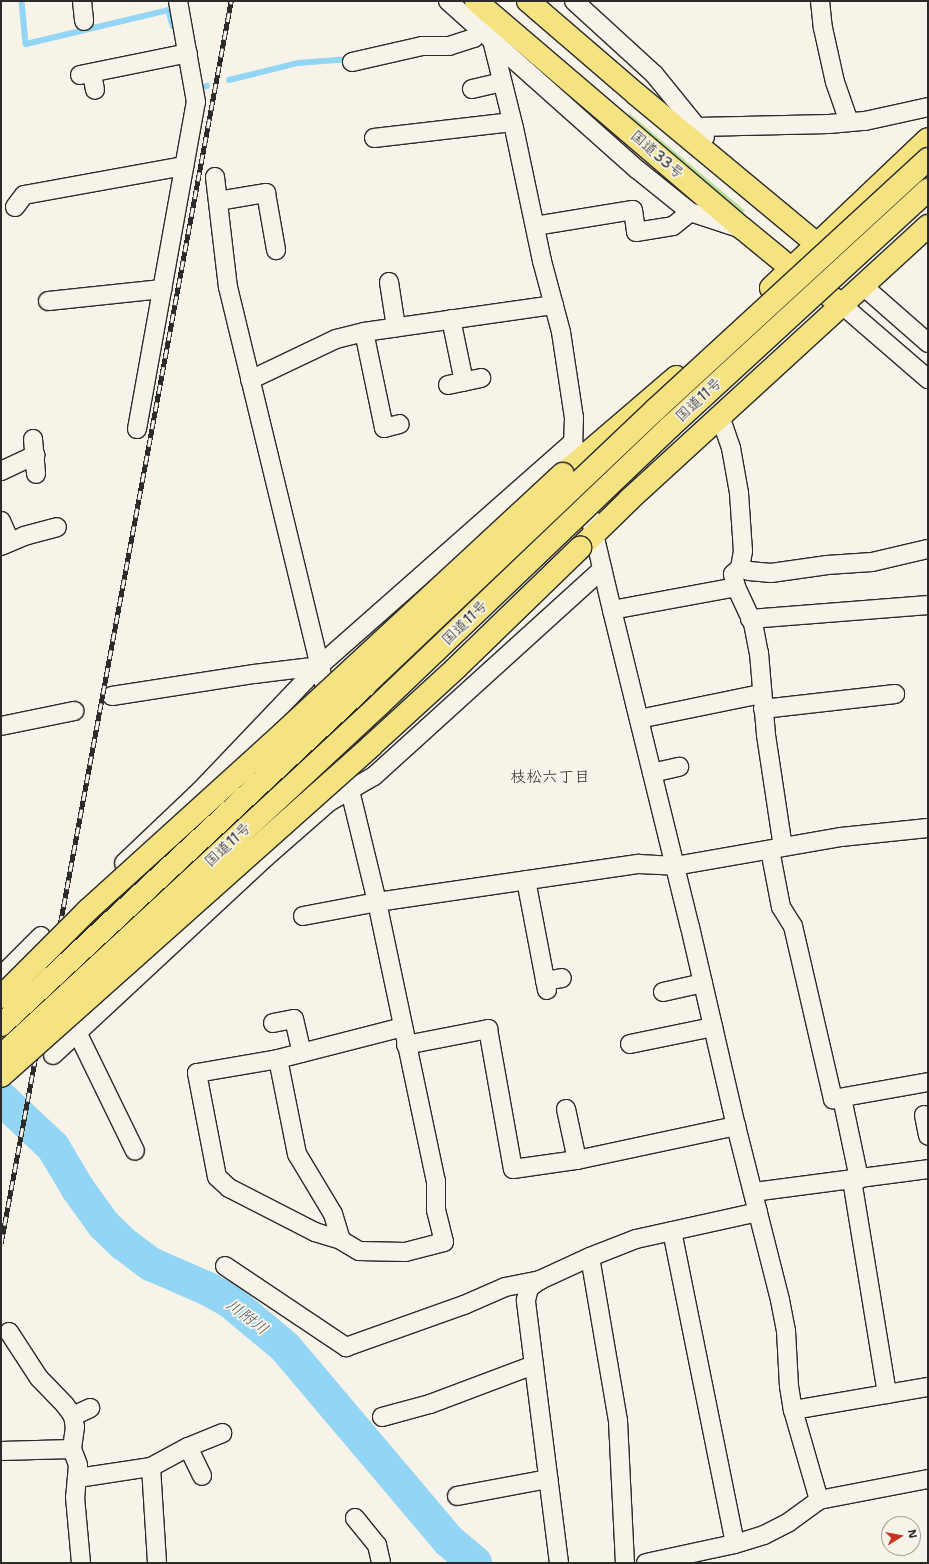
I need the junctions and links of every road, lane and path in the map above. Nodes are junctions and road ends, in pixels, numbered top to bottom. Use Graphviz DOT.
graph roads {
  1 [pos="82,1"];
  2 [pos="178,1"];
  3 [pos="448,1"];
  4 [pos="476,1"];
  5 [pos="528,1"];
  6 [pos="820,1"];
  7 [pos="577,2"];
  8 [pos="84,21"];
  9 [pos="487,35"];
  10 [pos="188,53"];
  11 [pos="352,62"];
  12 [pos="502,82"];
  13 [pos="472,89"];
  14 [pos="95,90"];
  15 [pos="928,107"];
  16 [pos="512,122"];
  17 [pos="849,122"];
  18 [pos="698,127"];
  19 [pos="374,138"];
  20 [pos="928,139"];
  21 [pos="928,159"];
  22 [pos="184,166"];
  23 [pos="725,168"];
  24 [pos="215,177"];
  25 [pos="928,190"];
  26 [pos="218,201"];
  27 [pos="16,207"];
  28 [pos="690,212"];
  29 [pos="534,226"];
  30 [pos="928,226"];
  31 [pos="742,228"];
  32 [pos="818,244"];
  33 [pos="276,250"];
  34 [pos="792,269"];
  35 [pos="389,282"];
  36 [pos="862,285"];
  37 [pos="162,289"];
  38 [pos="48,301"];
  39 [pos="841,304"];
  40 [pos="554,305"];
  41 [pos="452,319"];
  42 [pos="396,327"];
  43 [pos="364,332"];
  44 [pos="928,343"];
  45 [pos="928,379"];
  46 [pos="250,380"];
  47 [pos="464,382"];
  48 [pos="720,416"];
  49 [pos="400,424"];
  50 [pos="137,429"];
  51 [pos="575,458"];
  52 [pos="1,471"];
  53 [pos="36,474"];
  54 [pos="630,499"];
  55 [pos="1,521"];
  56 [pos="57,526"];
  57 [pos="587,541"];
  58 [pos="5,543"];
  59 [pos="928,549"];
  60 [pos="602,568"];
  61 [pos="740,568"];
  62 [pos="736,587"];
  63 [pos="928,604"];
  64 [pos="612,610"];
  65 [pos="750,619"];
  66 [pos="319,666"];
  67 [pos="895,694"];
  68 [pos="112,696"];
  69 [pos="762,701"];
  70 [pos="74,711"];
  71 [pos="639,719"];
  72 [pos="1,726"];
  73 [pos="679,767"];
  74 [pos="652,773"];
  75 [pos="350,789"];
  76 [pos="928,828"];
  77 [pos="776,848"];
  78 [pos="675,866"];
  79 [pos="116,871"];
  80 [pos="526,880"];
  81 [pos="377,902"];
  82 [pos="78,906"];
  83 [pos="151,911"];
  84 [pos="303,916"];
  85 [pos="41,936"];
  86 [pos="177,941"];
  87 [pos="1,976"];
  88 [pos="1,981"];
  89 [pos="551,983"];
  90 [pos="703,983"];
  91 [pos="663,992"];
  92 [pos="1,997"];
  93 [pos="273,1023"];
  94 [pos="1,1025"];
  95 [pos="403,1027"];
  96 [pos="713,1027"];
  97 [pos="77,1032"];
  98 [pos="630,1044"];
  99 [pos="406,1045"];
  100 [pos="302,1053"];
  101 [pos="53,1055"];
  102 [pos="1,1056"];
  103 [pos="278,1059"];
  104 [pos="1,1076"];
  105 [pos="928,1082"];
  106 [pos="842,1098"];
  107 [pos="566,1109"];
  108 [pos="924,1115"];
  109 [pos="736,1126"];
  110 [pos="928,1136"];
  111 [pos="135,1151"];
  112 [pos="577,1160"];
  113 [pos="928,1169"];
  114 [pos="855,1180"];
  115 [pos="754,1192"];
  116 [pos="758,1212"];
  117 [pos="672,1231"];
  118 [pos="341,1240"];
  119 [pos="590,1258"];
  120 [pos="225,1266"];
  121 [pos="540,1280"];
  122 [pos="19,1338"];
  123 [pos="534,1365"];
  124 [pos="928,1387"];
  125 [pos="887,1394"];
  126 [pos="90,1408"];
  127 [pos="793,1410"];
  128 [pos="73,1416"];
  129 [pos="382,1417"];
  130 [pos="222,1433"];
  131 [pos="188,1447"];
  132 [pos="72,1450"];
  133 [pos="1,1451"];
  134 [pos="151,1467"];
  135 [pos="202,1476"];
  136 [pos="78,1478"];
  137 [pos="548,1479"];
  138 [pos="928,1479"];
  139 [pos="457,1496"];
  140 [pos="819,1500"];
  141 [pos="355,1518"];
  142 [pos="734,1544"];
  143 [pos="81,1563"];
  144 [pos="158,1563"];
  145 [pos="381,1563"];
  146 [pos="559,1563"];
  147 [pos="626,1563"];
  148 [pos="646,1563"];
  1 -- 8 [label="street"];
  2 -- 10 [label="street"];
  3 -- 9 [label="street"];
  4 -- 31 [label="highway, 国道33号"];
  5 -- 23 [label="highway"];
  6 -- 17 [label="street"];
  7 -- 18 [label="street"];
  9 -- 11 [label="street"];
  9 -- 12 [label="street"];
  9 -- 28 [label="street"];
  10 -- 14 [label="street"];
  10 -- 22 [label="street"];
  12 -- 13 [label="street"];
  12 -- 16 [label="street"];
  15 -- 17 [label="street"];
  16 -- 19 [label="street"];
  16 -- 29 [label="street"];
  17 -- 18 [label="street"];
  18 -- 23 [label="street"];
  20 -- 32 [label="highway"];
  21 -- 94 [label="highway, 国道11号, bridge"];
  22 -- 27 [label="street"];
  22 -- 37 [label="street"];
  23 -- 32 [label="highway"];
  24 -- 26 [label="street"];
  25 -- 102 [label="highway, 国道11号, bridge"];
  26 -- 33 [label="street"];
  26 -- 46 [label="street"];
  28 -- 29 [label="street"];
  28 -- 31 [label="street"];
  29 -- 40 [label="street"];
  30 -- 36 [label="highway"];
  31 -- 34 [label="highway, 国道33号"];
  32 -- 34 [label="highway"];
  32 -- 36 [label="highway"];
  34 -- 39 [label="highway, 国道33号"];
  34 -- 51 [label="highway"];
  35 -- 42 [label="street"];
  36 -- 39 [label="highway"];
  36 -- 44 [label="street"];
  37 -- 38 [label="street"];
  37 -- 50 [label="street"];
  39 -- 45 [label="street"];
  39 -- 48 [label="highway"];
  40 -- 41 [label="street"];
  40 -- 51 [label="street"];
  41 -- 42 [label="street"];
  41 -- 47 [label="street"];
  42 -- 43 [label="street"];
  43 -- 46 [label="street"];
  43 -- 49 [label="street"];
  46 -- 66 [label="street"];
  48 -- 54 [label="highway"];
  48 -- 61 [label="street"];
  51 -- 54 [label="street"];
  51 -- 57 [label="street"];
  51 -- 66 [label="street"];
  51 -- 92 [label="highway, bridge"];
  52 -- 53 [label="street"];
  54 -- 57 [label="highway"];
  55 -- 58 [label="street"];
  56 -- 58 [label="street"];
  57 -- 60 [label="street"];
  57 -- 104 [label="highway, bridge"];
  59 -- 61 [label="street"];
  60 -- 64 [label="street"];
  60 -- 75 [label="street"];
  61 -- 62 [label="street"];
  62 -- 64 [label="street"];
  62 -- 65 [label="street"];
  63 -- 65 [label="street"];
  64 -- 71 [label="street"];
  65 -- 69 [label="street"];
  66 -- 68 [label="street"];
  66 -- 75 [label="street"];
  66 -- 79 [label="street"];
  67 -- 69 [label="street"];
  69 -- 71 [label="street"];
  69 -- 77 [label="street"];
  70 -- 72 [label="street"];
  71 -- 74 [label="street"];
  73 -- 74 [label="street"];
  74 -- 78 [label="street"];
  75 -- 81 [label="street"];
  75 -- 86 [label="street"];
  76 -- 77 [label="street"];
  77 -- 78 [label="street"];
  77 -- 106 [label="street"];
  78 -- 80 [label="street"];
  78 -- 90 [label="street"];
  79 -- 82 [label="street"];
  79 -- 83 [label="street"];
  80 -- 81 [label="street"];
  80 -- 89 [label="street"];
  81 -- 84 [label="street"];
  81 -- 95 [label="street"];
  83 -- 86 [label="street"];
  83 -- 88 [label="street"];
  85 -- 87 [label="street"];
  86 -- 97 [label="street"];
  90 -- 91 [label="street"];
  90 -- 96 [label="street"];
  93 -- 100 [label="street"];
  95 -- 99 [label="street"];
  95 -- 100 [label="street"];
  96 -- 98 [label="street"];
  96 -- 109 [label="street"];
  97 -- 101 [label="street"];
  97 -- 111 [label="street"];
  99 -- 112 [label="street"];
  99 -- 118 [label="street"];
  100 -- 103 [label="street"];
  103 -- 118 [label="street"];
  103 -- 118 [label="street"];
  105 -- 106 [label="street"];
  106 -- 114 [label="street"];
  107 -- 112 [label="street"];
  108 -- 110 [label="street"];
  109 -- 112 [label="street"];
  109 -- 115 [label="street"];
  113 -- 114 [label="street"];
  114 -- 115 [label="street"];
  114 -- 125 [label="street"];
  115 -- 116 [label="street"];
  116 -- 117 [label="street"];
  116 -- 127 [label="street"];
  117 -- 119 [label="street"];
  117 -- 142 [label="street"];
  119 -- 121 [label="street"];
  119 -- 147 [label="street"];
  120 -- 121 [label="street"];
  121 -- 123 [label="street"];
  122 -- 128 [label="street"];
  123 -- 129 [label="street"];
  123 -- 137 [label="street"];
  124 -- 125 [label="street"];
  125 -- 127 [label="street"];
  126 -- 128 [label="street"];
  127 -- 140 [label="street"];
  128 -- 132 [label="street"];
  130 -- 131 [label="street"];
  131 -- 134 [label="street"];
  131 -- 135 [label="street"];
  132 -- 133 [label="street"];
  132 -- 136 [label="street"];
  134 -- 136 [label="street"];
  134 -- 144 [label="street"];
  136 -- 143 [label="street"];
  137 -- 139 [label="street"];
  137 -- 146 [label="street"];
  138 -- 140 [label="street"];
  140 -- 142 [label="street"];
  141 -- 145 [label="street"];
  142 -- 148 [label="street"];
}
